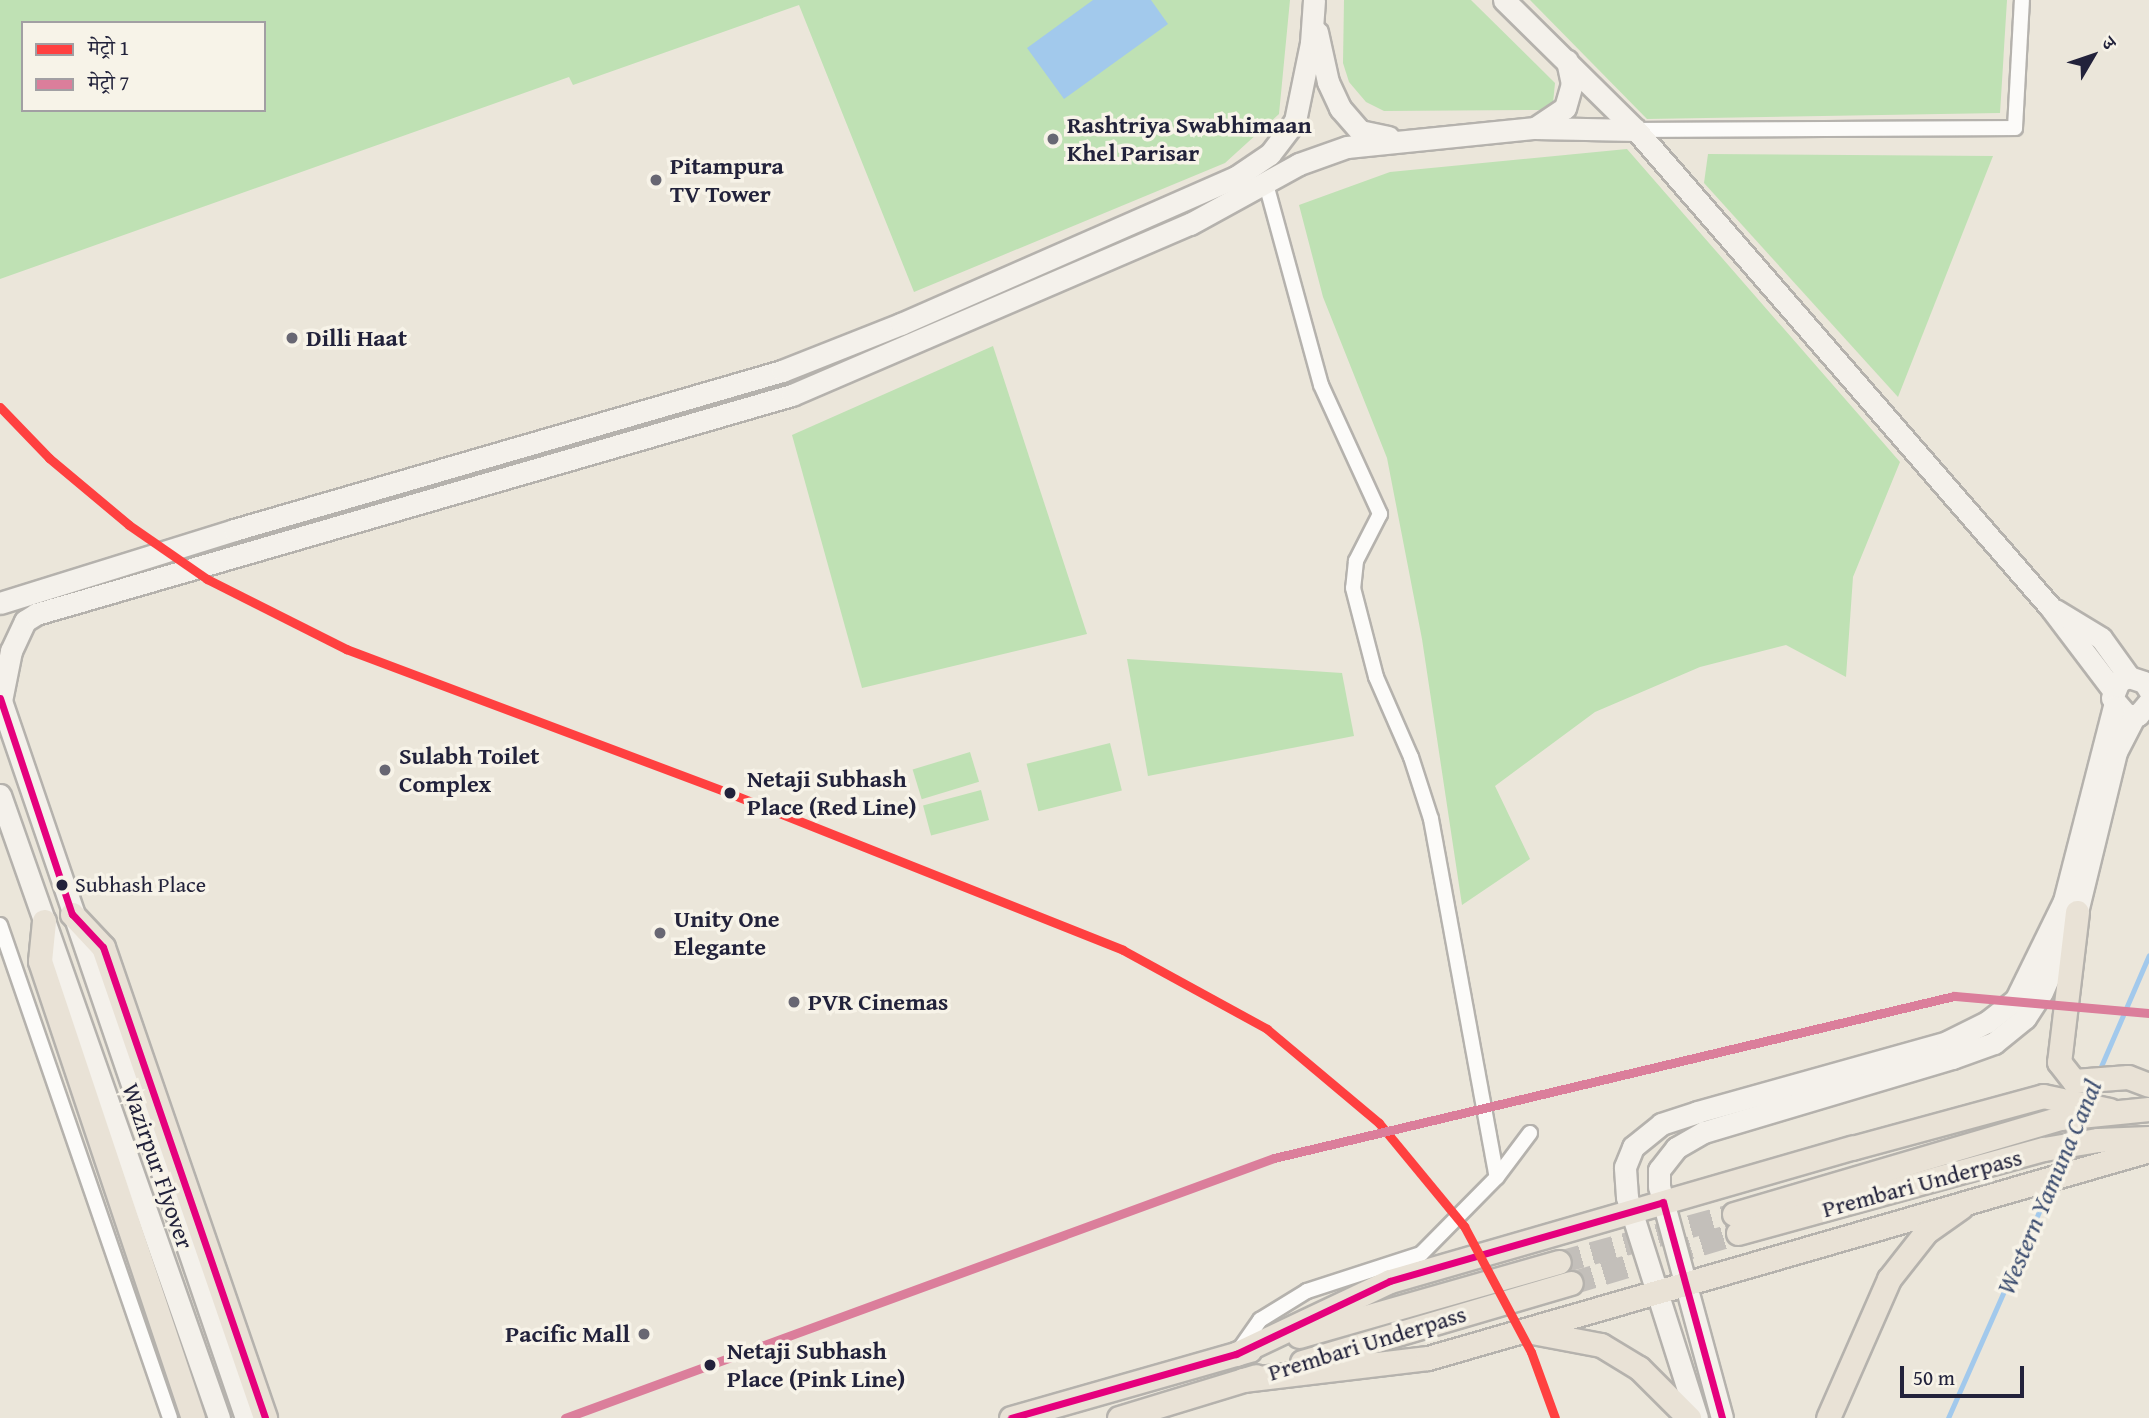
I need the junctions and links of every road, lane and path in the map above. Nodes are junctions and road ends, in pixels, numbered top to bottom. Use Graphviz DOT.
graph roads {
  1 [pos="1504,0"];
  2 [pos="2022,0"];
  3 [pos="1313,6"];
  4 [pos="1567,61"];
  5 [pos="1535,128"];
  6 [pos="1636,130"];
  7 [pos="1414,142"];
  8 [pos="1266,184"];
  9 [pos="1064,252"];
  10 [pos="1074,272"];
  11 [pos="640,414"];
  12 [pos="648,437"];
  13 [pos="2,598"];
  14 [pos="2149,689"];
  15 [pos="2119,691"];
  16 [pos="1,700"];
  17 [pos="2143,713"];
  18 [pos="0,795"];
  19 [pos="2077,912"];
  20 [pos="72,914"];
  21 [pos="44,921"];
  22 [pos="0,925"];
  23 [pos="2138,1081"];
  24 [pos="2067,1100"];
  25 [pos="2149,1109"];
  26 [pos="1530,1133"];
  27 [pos="2149,1138"];
  28 [pos="2149,1150"];
  29 [pos="1497,1177"];
  30 [pos="1978,1196"];
  31 [pos="1663,1202"];
  32 [pos="1632,1211"];
  33 [pos="1559,1262"];
  34 [pos="1685,1282"];
  35 [pos="1571,1283"];
  36 [pos="1656,1291"];
  37 [pos="1522,1331"];
  38 [pos="1236,1354"];
  39 [pos="1243,1380"];
  40 [pos="170,1418"];
  41 [pos="193,1418"];
  42 [pos="219,1418"];
  43 [pos="246,1418"];
  44 [pos="265,1418"];
  45 [pos="1012,1418"];
  46 [pos="1119,1418"];
  47 [pos="1689,1418"];
  48 [pos="1697,1418"];
  49 [pos="1722,1418"];
  50 [pos="1828,1418"];
  1 -- 4 [label="street"];
  2 -- 6 [label="street"];
  3 -- 7 [label="street"];
  3 -- 9 [label="street"];
  4 -- 5 [label="street"];
  4 -- 6 [label="street"];
  5 -- 6 [label="street"];
  5 -- 7 [label="street"];
  6 -- 15 [label="street"];
  7 -- 8 [label="street"];
  8 -- 10 [label="street"];
  8 -- 29 [label="street"];
  9 -- 10 [label="street"];
  9 -- 11 [label="street"];
  10 -- 12 [label="street"];
  11 -- 12 [label="street"];
  11 -- 13 [label="street"];
  12 -- 16 [label="street"];
  14 -- 15 [label="street"];
  15 -- 17 [label="street"];
  15 -- 32 [label="street"];
  16 -- 20 [label="street, Wazirpur Flyover"];
  17 -- 19 [label="street"];
  18 -- 21 [label="street, Wazirpur Flyover"];
  19 -- 24 [label="main road"];
  19 -- 31 [label="street"];
  20 -- 43 [label="street, Wazirpur Flyover"];
  20 -- 44 [label="main road"];
  21 -- 41 [label="main road"];
  21 -- 42 [label="street, Wazirpur Flyover"];
  22 -- 40 [label="street"];
  23 -- 24 [label="main road"];
  24 -- 25 [label="main road, Prembari Underpass"];
  24 -- 27 [label="main road, Prembari Underpass"];
  24 -- 31 [label="main road"];
  26 -- 29 [label="street"];
  28 -- 30 [label="main road"];
  29 -- 38 [label="street"];
  30 -- 34 [label="main road"];
  30 -- 50 [label="main road"];
  31 -- 32 [label="main road"];
  31 -- 34 [label="street"];
  32 -- 36 [label="street"];
  32 -- 38 [label="main road"];
  33 -- 38 [label="main road, Prembari Underpass"];
  34 -- 36 [label="main road"];
  34 -- 49 [label="street"];
  35 -- 39 [label="main road, Prembari Underpass"];
  36 -- 37 [label="main road"];
  36 -- 48 [label="street"];
  37 -- 39 [label="main road"];
  37 -- 47 [label="main road"];
  38 -- 45 [label="main road"];
  39 -- 46 [label="main road"];
}
